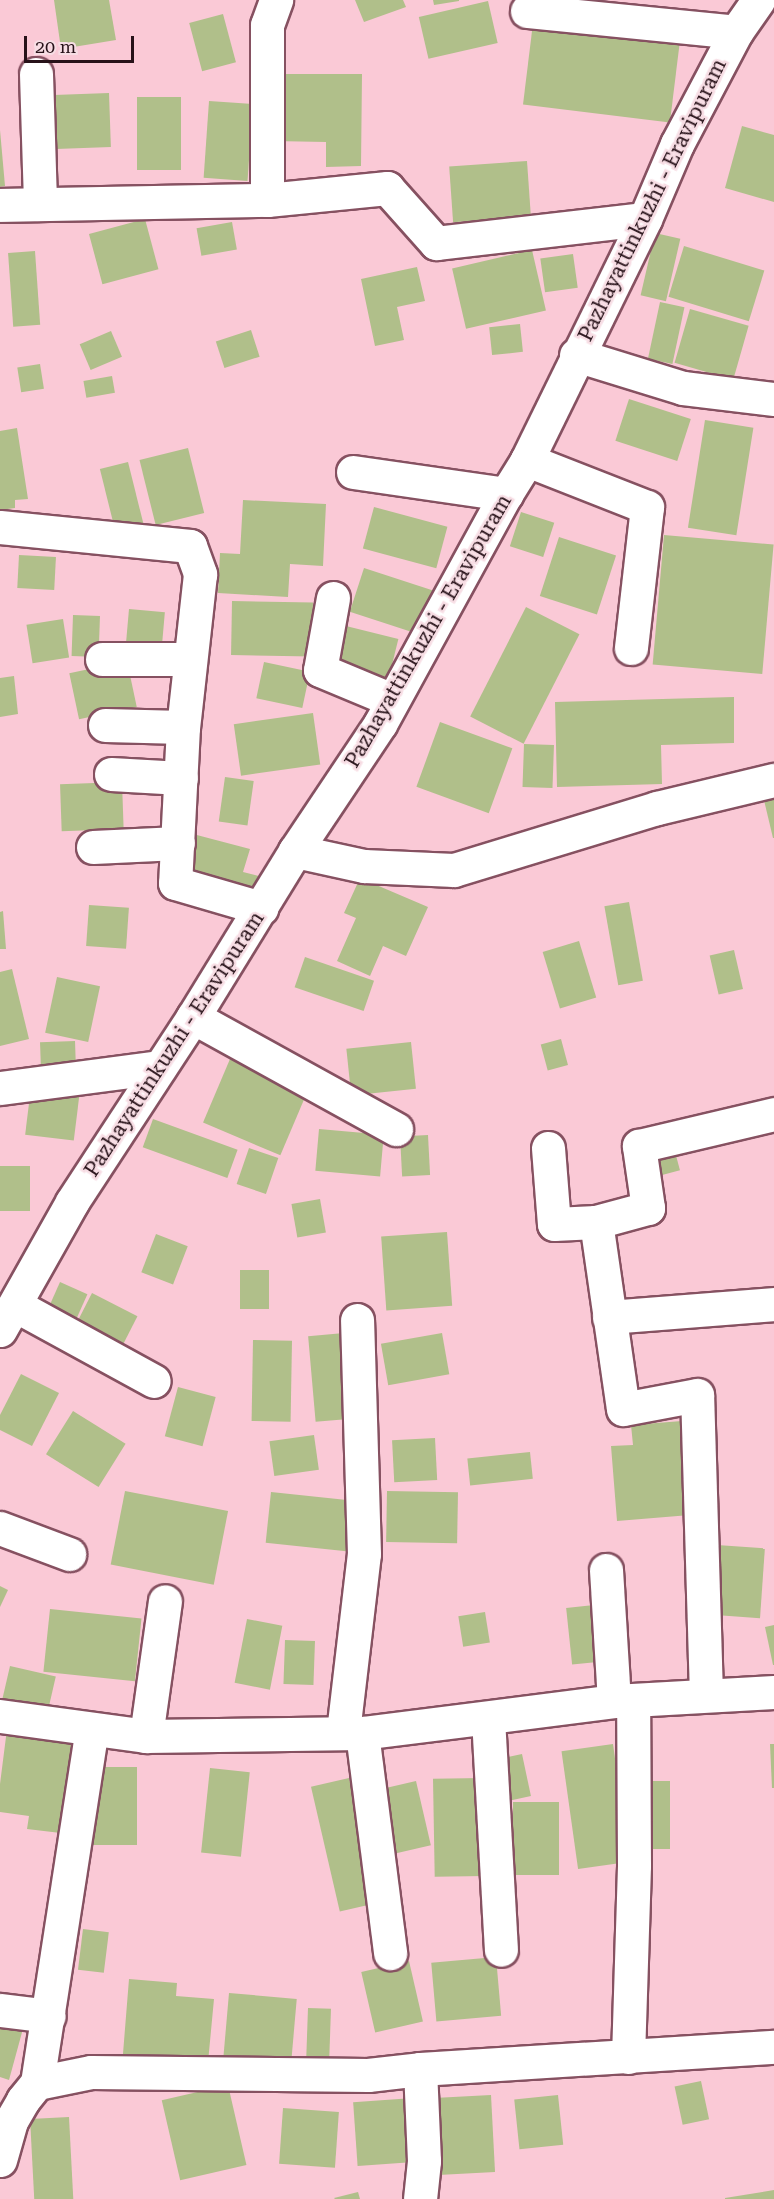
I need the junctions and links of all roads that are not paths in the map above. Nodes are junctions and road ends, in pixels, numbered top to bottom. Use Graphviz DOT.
graph roads {
  1 [pos="276,0"];
  2 [pos="758,0"];
  3 [pos="527,11"];
  4 [pos="736,32"];
  5 [pos="36,74"];
  6 [pos="267,200"];
  7 [pos="39,204"];
  8 [pos="0,205"];
  9 [pos="645,219"];
  10 [pos="576,355"];
  11 [pos="774,399"];
  12 [pos="527,460"];
  13 [pos="353,472"];
  14 [pos="506,494"];
  15 [pos="0,527"];
  16 [pos="333,598"];
  17 [pos="631,648"];
  18 [pos="102,659"];
  19 [pos="190,659"];
  20 [pos="392,700"];
  21 [pos="105,725"];
  22 [pos="183,727"];
  23 [pos="111,774"];
  24 [pos="181,778"];
  25 [pos="774,780"];
  26 [pos="178,843"];
  27 [pos="93,847"];
  28 [pos="295,850"];
  29 [pos="261,908"];
  30 [pos="193,1017"];
  31 [pos="160,1067"];
  32 [pos="0,1088"];
  33 [pos="774,1114"];
  34 [pos="396,1129"];
  35 [pos="548,1148"];
  36 [pos="596,1222"];
  37 [pos="774,1304"];
  38 [pos="609,1317"];
  39 [pos="7,1318"];
  40 [pos="357,1320"];
  41 [pos="154,1381"];
  42 [pos="0,1528"];
  43 [pos="69,1554"];
  44 [pos="606,1570"];
  45 [pos="165,1601"];
  46 [pos="774,1692"];
  47 [pos="706,1695"];
  48 [pos="623,1701"];
  49 [pos="0,1716"];
  50 [pos="488,1718"];
  51 [pos="92,1729"];
  52 [pos="353,1732"];
  53 [pos="146,1736"];
  54 [pos="501,1950"];
  55 [pos="390,1953"];
  56 [pos="0,2010"];
  57 [pos="49,2016"];
  58 [pos="774,2047"];
  59 [pos="628,2057"];
  60 [pos="420,2069"];
  61 [pos="38,2083"];
  62 [pos="6,2120"];
  63 [pos="0,2160"];
  64 [pos="420,2199"];
  1 -- 6 [label="street"];
  2 -- 4 [label="street, Pazhayattinkuzhi - Eravipuram"];
  3 -- 4 [label="street"];
  4 -- 9 [label="street, Pazhayattinkuzhi - Eravipuram"];
  5 -- 7 [label="street"];
  6 -- 7 [label="street"];
  6 -- 9 [label="street"];
  7 -- 8 [label="street"];
  9 -- 10 [label="street, Pazhayattinkuzhi - Eravipuram"];
  10 -- 11 [label="street"];
  10 -- 12 [label="street, Pazhayattinkuzhi - Eravipuram"];
  12 -- 14 [label="street, Pazhayattinkuzhi - Eravipuram"];
  12 -- 17 [label="street"];
  13 -- 14 [label="street"];
  14 -- 20 [label="street, Pazhayattinkuzhi - Eravipuram"];
  15 -- 19 [label="street"];
  16 -- 20 [label="street"];
  18 -- 19 [label="street"];
  19 -- 22 [label="street"];
  20 -- 28 [label="street, Pazhayattinkuzhi - Eravipuram"];
  21 -- 22 [label="street"];
  22 -- 24 [label="street"];
  23 -- 24 [label="street"];
  24 -- 26 [label="street"];
  25 -- 28 [label="street"];
  26 -- 27 [label="street"];
  26 -- 29 [label="street"];
  28 -- 29 [label="street, Pazhayattinkuzhi - Eravipuram"];
  29 -- 30 [label="street, Pazhayattinkuzhi - Eravipuram"];
  30 -- 31 [label="street, Pazhayattinkuzhi - Eravipuram"];
  30 -- 34 [label="street"];
  31 -- 32 [label="street"];
  31 -- 39 [label="street, Pazhayattinkuzhi - Eravipuram"];
  33 -- 36 [label="street"];
  35 -- 36 [label="street"];
  36 -- 38 [label="street"];
  37 -- 38 [label="street"];
  38 -- 47 [label="street"];
  39 -- 41 [label="street"];
  40 -- 52 [label="street"];
  42 -- 43 [label="street"];
  44 -- 48 [label="street"];
  45 -- 53 [label="street"];
  46 -- 47 [label="street"];
  47 -- 48 [label="street"];
  48 -- 50 [label="street"];
  48 -- 59 [label="street"];
  49 -- 51 [label="street"];
  50 -- 52 [label="street"];
  50 -- 54 [label="street"];
  51 -- 53 [label="street"];
  51 -- 57 [label="street"];
  52 -- 53 [label="street"];
  52 -- 55 [label="street"];
  56 -- 57 [label="street"];
  57 -- 61 [label="street"];
  58 -- 59 [label="street"];
  59 -- 60 [label="street"];
  60 -- 61 [label="street"];
  60 -- 64 [label="street"];
  61 -- 62 [label="street"];
  62 -- 63 [label="street"];
}
